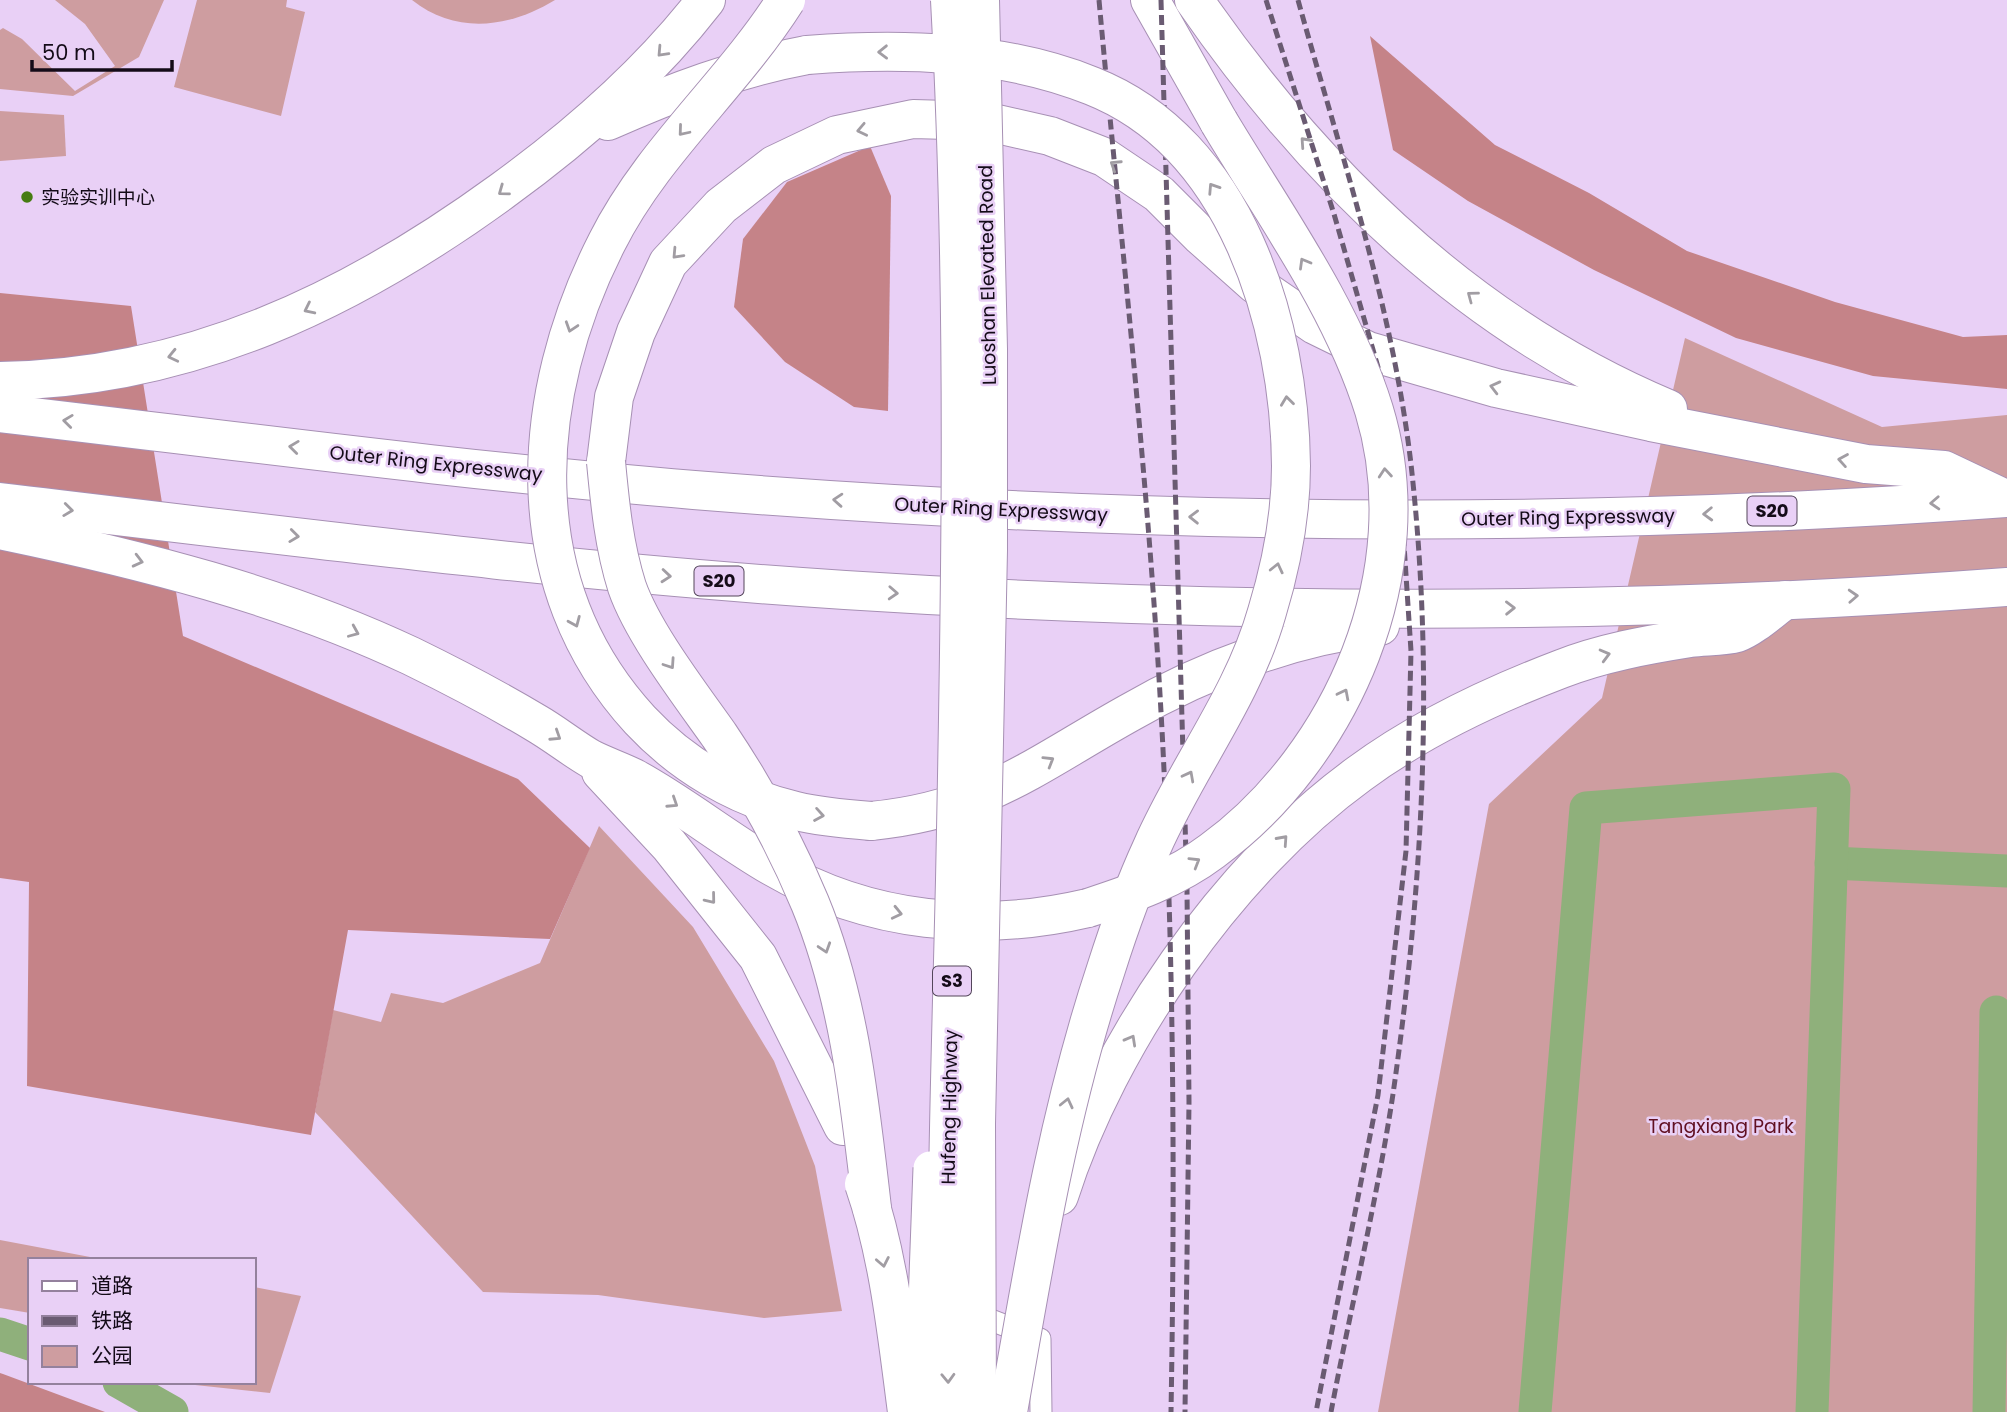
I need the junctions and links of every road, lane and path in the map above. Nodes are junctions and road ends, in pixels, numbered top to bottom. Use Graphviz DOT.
graph roads {
  1 [pos="705,0"];
  2 [pos="786,0"];
  3 [pos="938,0"];
  4 [pos="950,0"];
  5 [pos="980,0"];
  6 [pos="991,0"];
  7 [pos="1150,0"];
  8 [pos="1194,0"];
  9 [pos="558,151"];
  10 [pos="7,378"];
  11 [pos="0,413"];
  12 [pos="1790,449"];
  13 [pos="2005,498"];
  14 [pos="0,502"];
  15 [pos="0,530"];
  16 [pos="974,550"];
  17 [pos="2007,587"];
  18 [pos="1785,600"];
  19 [pos="1442,608"];
  20 [pos="591,759"];
  21 [pos="872,1208"];
  22 [pos="1029,1290"];
  23 [pos="888,1412"];
  24 [pos="907,1412"];
  25 [pos="921,1412"];
  26 [pos="949,1412"];
  27 [pos="977,1412"];
  28 [pos="987,1412"];
  29 [pos="1008,1412"];
  30 [pos="1041,1412"];
  1 -- 9 [label="highway, one-way"];
  2 -- 19 [label="highway, one-way, bridge"];
  3 -- 25 [label="main road, bridge"];
  4 -- 16 [label="highway, Luoshan Elevated Road, bridge"];
  5 -- 16 [label="highway, Luoshan Elevated Road, bridge"];
  6 -- 28 [label="main road"];
  20 -- 7 [label="highway, one-way, bridge"];
  12 -- 8 [label="highway, one-way"];
  9 -- 10 [label="highway, one-way"];
  22 -- 9 [label="highway, one-way, bridge"];
  13 -- 11 [label="highway, Outer Ring Expressway / S20, one-way"];
  13 -- 12 [label="highway, one-way"];
  12 -- 21 [label="highway, one-way, bridge"];
  14 -- 19 [label="highway, S20, one-way"];
  15 -- 20 [label="highway, one-way"];
  16 -- 26 [label="highway, Hufeng Highway / S3, one-way, bridge"];
  16 -- 27 [label="highway, Hufeng Highway / S3, bridge"];
  18 -- 17 [label="highway, S20, one-way"];
  19 -- 18 [label="highway, S20, one-way"];
  22 -- 18 [label="highway, one-way, bridge"];
  20 -- 21 [label="highway, one-way, bridge"];
  21 -- 24 [label="highway, one-way, bridge"];
  22 -- 29 [label="highway, bridge"];
  23 -- 30 [label="street"];
}
